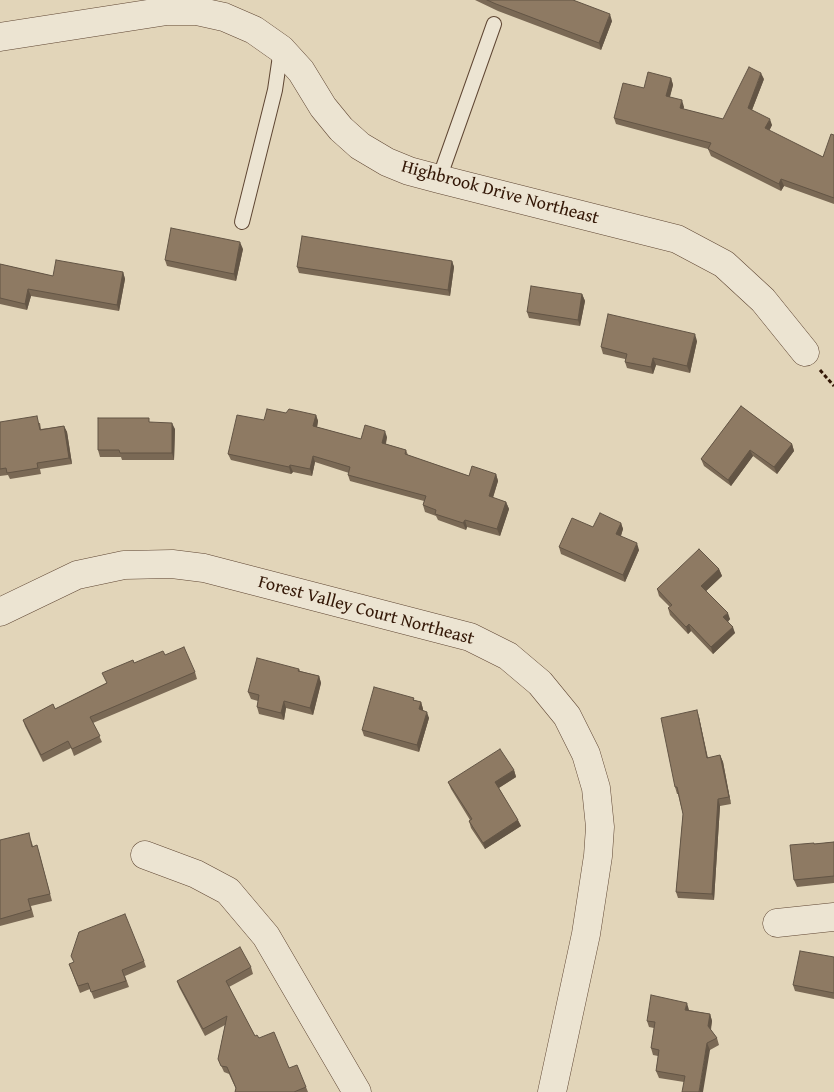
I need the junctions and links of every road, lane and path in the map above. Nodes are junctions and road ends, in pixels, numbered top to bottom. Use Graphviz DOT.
graph roads {
  1 [pos="494,24"];
  2 [pos="0,38"];
  3 [pos="281,49"];
  4 [pos="438,179"];
  5 [pos="242,222"];
  6 [pos="806,352"];
  7 [pos="0,612"];
  8 [pos="145,854"];
  9 [pos="834,917"];
  10 [pos="777,922"];
  11 [pos="357,1092"];
  12 [pos="552,1092"];
  1 -- 4 [label="lane"];
  2 -- 3 [label="street, Highbrook Drive Northeast"];
  3 -- 4 [label="street, Highbrook Drive Northeast"];
  3 -- 5 [label="lane"];
  4 -- 6 [label="street, Highbrook Drive Northeast"];
  7 -- 12 [label="street, Forest Valley Court Northeast"];
  8 -- 11 [label="street"];
  9 -- 10 [label="street"];
}
